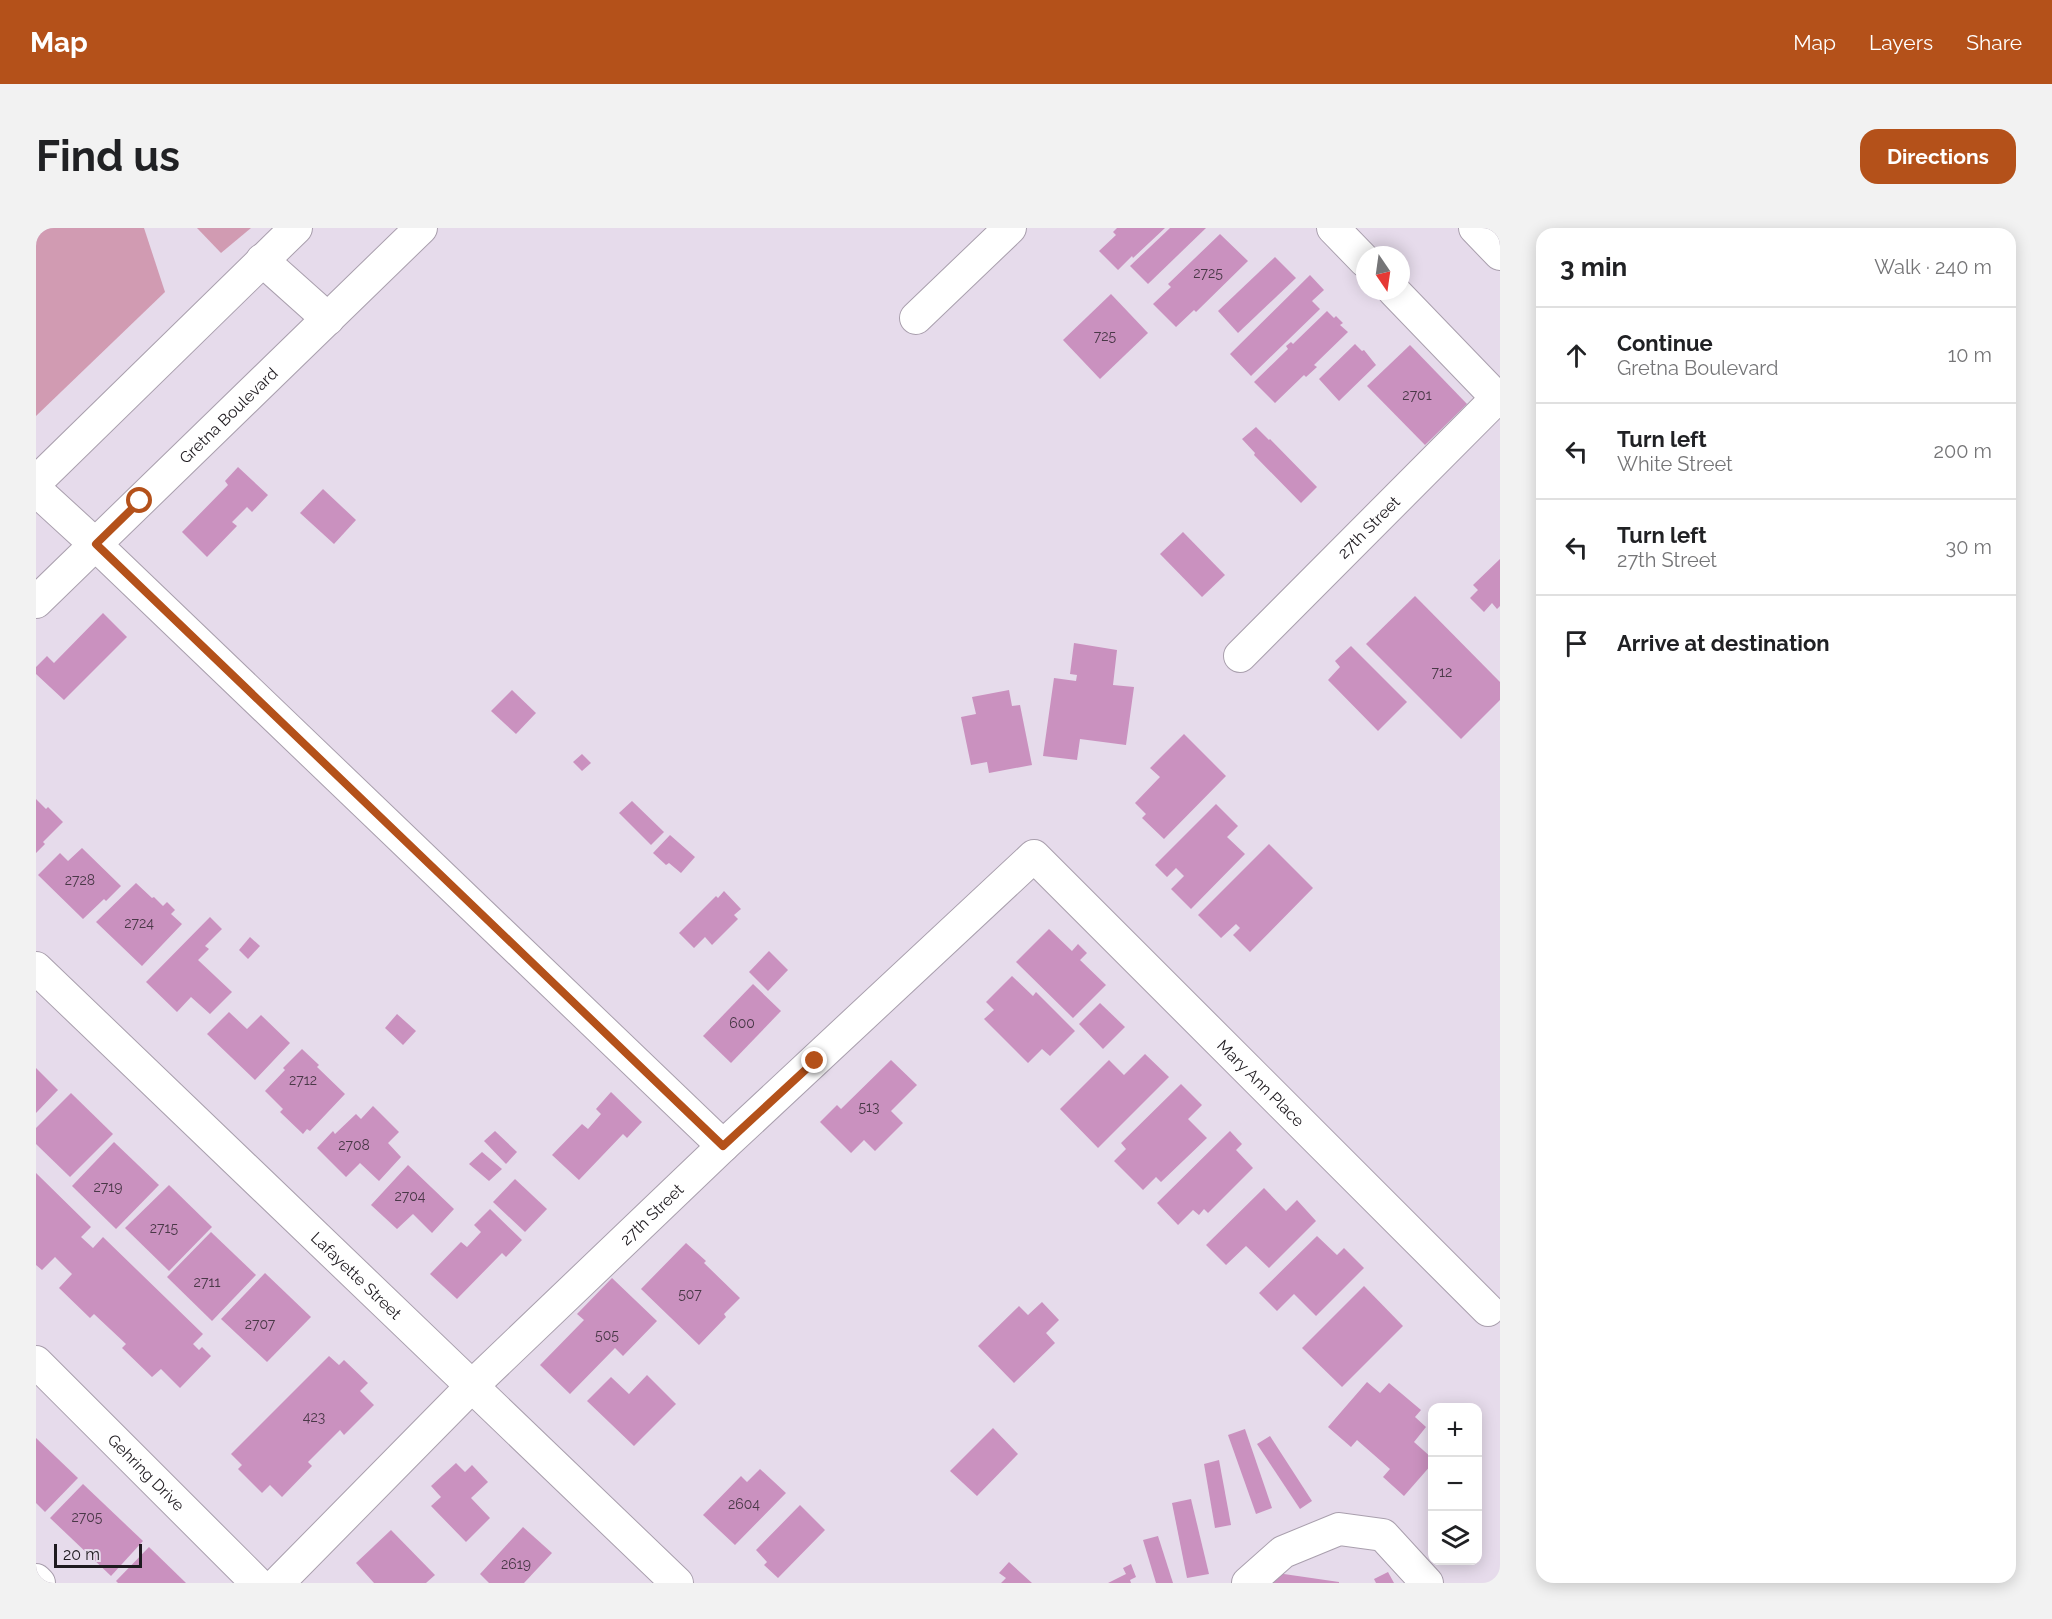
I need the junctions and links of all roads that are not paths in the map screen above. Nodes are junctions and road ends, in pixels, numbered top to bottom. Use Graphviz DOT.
graph roads {
  1 [pos="296,228"];
  2 [pos="421,228"];
  3 [pos="1011,228"];
  4 [pos="1333,228"];
  5 [pos="1475,228"];
  6 [pos="1356,252"];
  7 [pos="1500,254"];
  8 [pos="262,261"];
  9 [pos="1403,300"];
  10 [pos="916,318"];
  11 [pos="328,319"];
  12 [pos="1498,400"];
  13 [pos="36,482"];
  14 [pos="36,490"];
  15 [pos="96,544"];
  16 [pos="36,602"];
  17 [pos="1240,656"];
  18 [pos="1034,856"];
  19 [pos="36,968"];
  20 [pos="723,1146"];
  21 [pos="1488,1310"];
  22 [pos="36,1362"];
  23 [pos="472,1386"];
  24 [pos="257,1583"];
  25 [pos="278,1583"];
  26 [pos="676,1583"];
  27 [pos="1248,1583"];
  28 [pos="1427,1583"];
  1 -- 8 [label="street"];
  2 -- 11 [label="street, Gretna Boulevard"];
  3 -- 10 [label="street"];
  4 -- 6 [label="street"];
  5 -- 7 [label="street"];
  8 -- 11 [label="street"];
  8 -- 13 [label="street"];
  9 -- 12 [label="street"];
  11 -- 15 [label="street, Gretna Boulevard"];
  12 -- 17 [label="street, 27th Street"];
  14 -- 15 [label="street"];
  15 -- 16 [label="street, Gretna Boulevard"];
  15 -- 20 [label="street"];
  18 -- 20 [label="street, 27th Street"];
  18 -- 21 [label="street, Mary Ann Place"];
  19 -- 23 [label="street, Lafayette Street"];
  20 -- 23 [label="street, 27th Street"];
  22 -- 24 [label="street, Gehring Drive"];
  23 -- 25 [label="street, 27th Street"];
  23 -- 26 [label="street, Lafayette Street"];
  27 -- 28 [label="street"];
}
